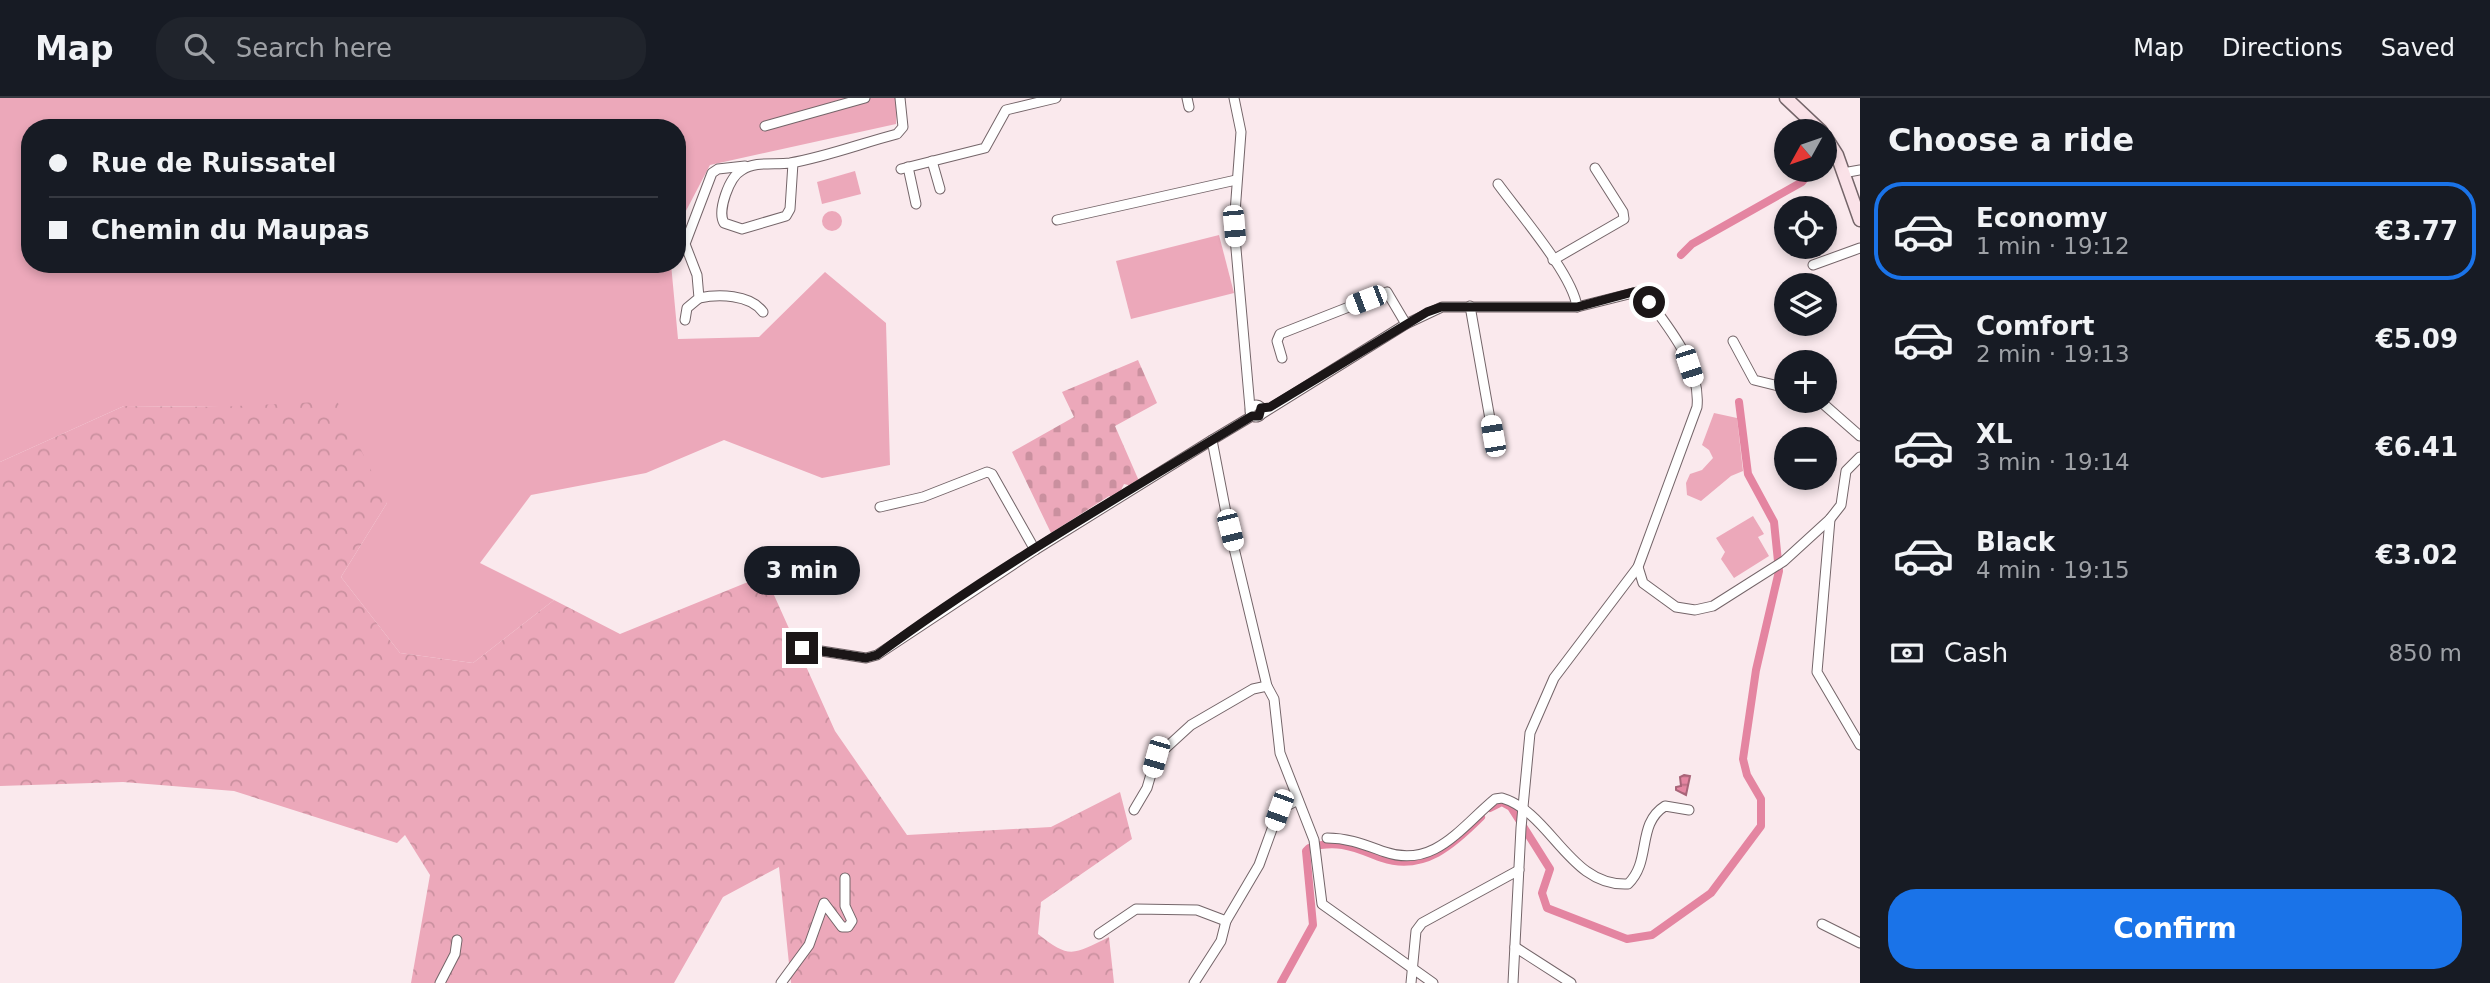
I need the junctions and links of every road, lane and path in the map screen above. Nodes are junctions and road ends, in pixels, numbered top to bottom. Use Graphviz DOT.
graph roads {
  1 [pos="865,98"];
  2 [pos="900,98"];
  3 [pos="1056,98"];
  4 [pos="1234,98"];
  5 [pos="1786,98"];
  6 [pos="1808,119"];
  7 [pos="765,126"];
  8 [pos="932,161"];
  9 [pos="793,163"];
  10 [pos="1838,163"];
  11 [pos="750,166"];
  12 [pos="1595,168"];
  13 [pos="1860,170"];
  14 [pos="1843,173"];
  15 [pos="1236,180"];
  16 [pos="1498,184"];
  17 [pos="940,189"];
  18 [pos="916,204"];
  19 [pos="1057,220"];
  20 [pos="1860,220"];
  21 [pos="1860,248"];
  22 [pos="1553,260"];
  23 [pos="1813,265"];
  24 [pos="699,298"];
  25 [pos="1470,306"];
  26 [pos="1577,307"];
  27 [pos="762,312"];
  28 [pos="685,320"];
  29 [pos="1406,324"];
  30 [pos="1733,341"];
  31 [pos="1282,358"];
  32 [pos="1774,385"];
  33 [pos="1258,410"];
  34 [pos="1834,413"];
  35 [pos="1493,436"];
  36 [pos="1860,436"];
  37 [pos="1212,440"];
  38 [pos="1860,457"];
  39 [pos="880,507"];
  40 [pos="1830,519"];
  41 [pos="1035,550"];
  42 [pos="1638,566"];
  43 [pos="802,648"];
  44 [pos="1267,686"];
  45 [pos="1860,745"];
  46 [pos="1298,800"];
  47 [pos="1135,810"];
  48 [pos="1689,810"];
  49 [pos="1522,813"];
  50 [pos="1327,838"];
  51 [pos="1519,870"];
  52 [pos="845,878"];
  53 [pos="1226,921"];
  54 [pos="1822,924"];
  55 [pos="1099,934"];
  56 [pos="457,940"];
  57 [pos="1860,943"];
  58 [pos="1515,947"];
  59 [pos="1412,968"];
  60 [pos="440,983"];
  61 [pos="781,983"];
  62 [pos="1194,983"];
  63 [pos="1411,983"];
  64 [pos="1433,983"];
  65 [pos="1513,983"];
  66 [pos="1571,983"];
  1 -- 7 [label="street"];
  2 -- 9 [label="street"];
  3 -- 8 [label="street"];
  4 -- 15 [label="street"];
  5 -- 6 [label="street"];
  8 -- 17 [label="street"];
  8 -- 18 [label="street"];
  9 -- 11 [label="street"];
  9 -- 11 [label="street"];
  10 -- 14 [label="street"];
  11 -- 24 [label="street"];
  12 -- 22 [label="street"];
  13 -- 14 [label="street"];
  14 -- 20 [label="street"];
  15 -- 19 [label="street"];
  15 -- 33 [label="street"];
  16 -- 22 [label="street"];
  21 -- 23 [label="street"];
  22 -- 26 [label="street"];
  24 -- 27 [label="street"];
  24 -- 28 [label="street"];
  25 -- 26 [label="street"];
  25 -- 29 [label="street"];
  25 -- 35 [label="street"];
  26 -- 42 [label="street"];
  29 -- 31 [label="street"];
  29 -- 33 [label="street"];
  30 -- 32 [label="street"];
  33 -- 37 [label="street"];
  34 -- 36 [label="street"];
  37 -- 41 [label="street"];
  37 -- 44 [label="street"];
  38 -- 40 [label="street"];
  39 -- 41 [label="street"];
  40 -- 42 [label="street"];
  40 -- 45 [label="street"];
  41 -- 43 [label="street"];
  42 -- 49 [label="street"];
  44 -- 46 [label="street"];
  44 -- 47 [label="street"];
  46 -- 53 [label="street"];
  46 -- 59 [label="street"];
  48 -- 49 [label="street"];
  49 -- 50 [label="street"];
  49 -- 51 [label="street"];
  51 -- 58 [label="street"];
  51 -- 59 [label="street"];
  52 -- 61 [label="street"];
  53 -- 55 [label="street"];
  53 -- 62 [label="street"];
  54 -- 57 [label="street"];
  56 -- 60 [label="street"];
  58 -- 65 [label="street"];
  58 -- 66 [label="street"];
  59 -- 63 [label="street"];
  59 -- 64 [label="street"];
}
